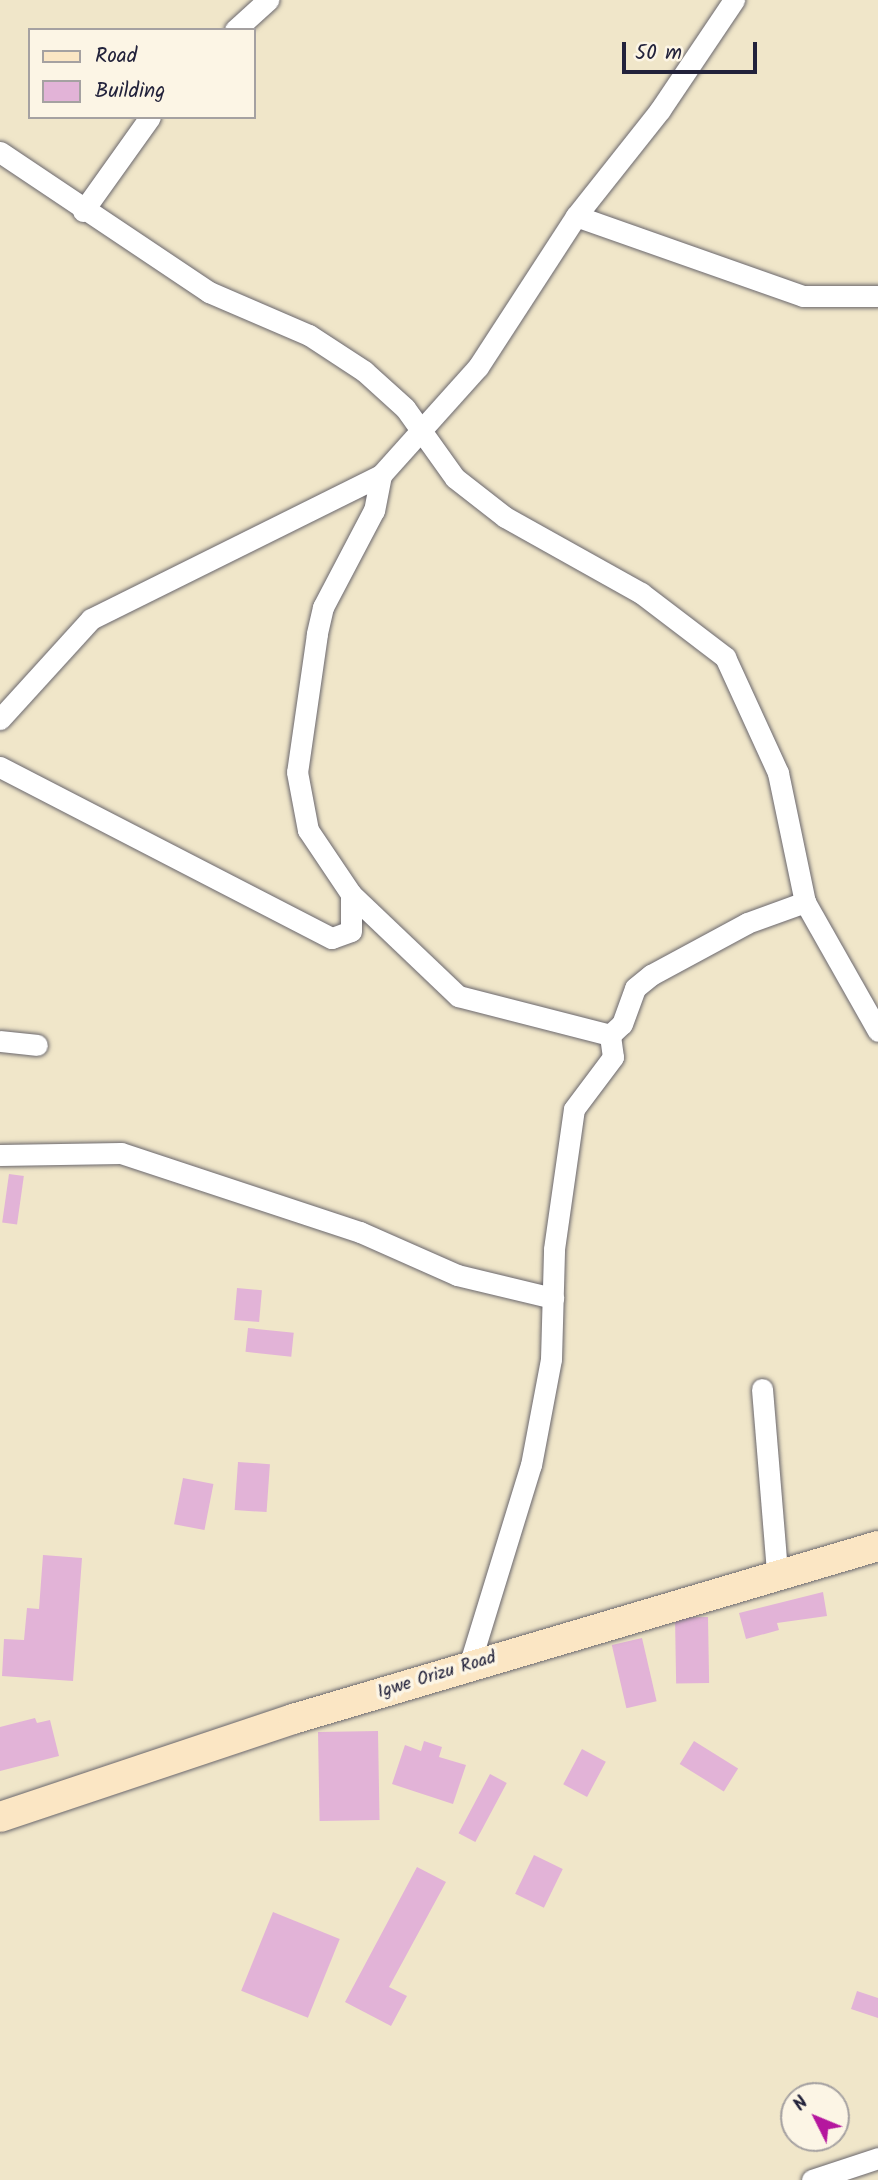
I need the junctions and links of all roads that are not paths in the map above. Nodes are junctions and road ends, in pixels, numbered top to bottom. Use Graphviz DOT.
graph roads {
  1 [pos="268,0"];
  2 [pos="734,0"];
  3 [pos="237,28"];
  4 [pos="149,119"];
  5 [pos="0,152"];
  6 [pos="83,211"];
  7 [pos="576,216"];
  8 [pos="878,296"];
  9 [pos="424,432"];
  10 [pos="382,475"];
  11 [pos="0,719"];
  12 [pos="0,767"];
  13 [pos="351,894"];
  14 [pos="805,902"];
  15 [pos="878,1031"];
  16 [pos="610,1035"];
  17 [pos="0,1041"];
  18 [pos="37,1045"];
  19 [pos="0,1155"];
  20 [pos="553,1298"];
  21 [pos="762,1389"];
  22 [pos="878,1546"];
  23 [pos="777,1573"];
  24 [pos="469,1666"];
  25 [pos="0,1817"];
  26 [pos="878,2158"];
  27 [pos="812,2180"];
  1 -- 3 [label="street"];
  2 -- 7 [label="street"];
  4 -- 6 [label="street"];
  5 -- 6 [label="street"];
  6 -- 9 [label="street"];
  7 -- 8 [label="street"];
  7 -- 9 [label="street"];
  9 -- 10 [label="street"];
  9 -- 14 [label="street"];
  10 -- 11 [label="street"];
  10 -- 13 [label="street"];
  12 -- 13 [label="street"];
  13 -- 16 [label="street"];
  14 -- 15 [label="street"];
  14 -- 16 [label="street"];
  16 -- 20 [label="street"];
  17 -- 18 [label="street"];
  19 -- 20 [label="street"];
  20 -- 24 [label="street"];
  21 -- 23 [label="street"];
  22 -- 23 [label="main road, Igwe Orizu Road"];
  23 -- 24 [label="main road, Igwe Orizu Road"];
  24 -- 25 [label="main road, Igwe Orizu Road"];
  26 -- 27 [label="street"];
}
